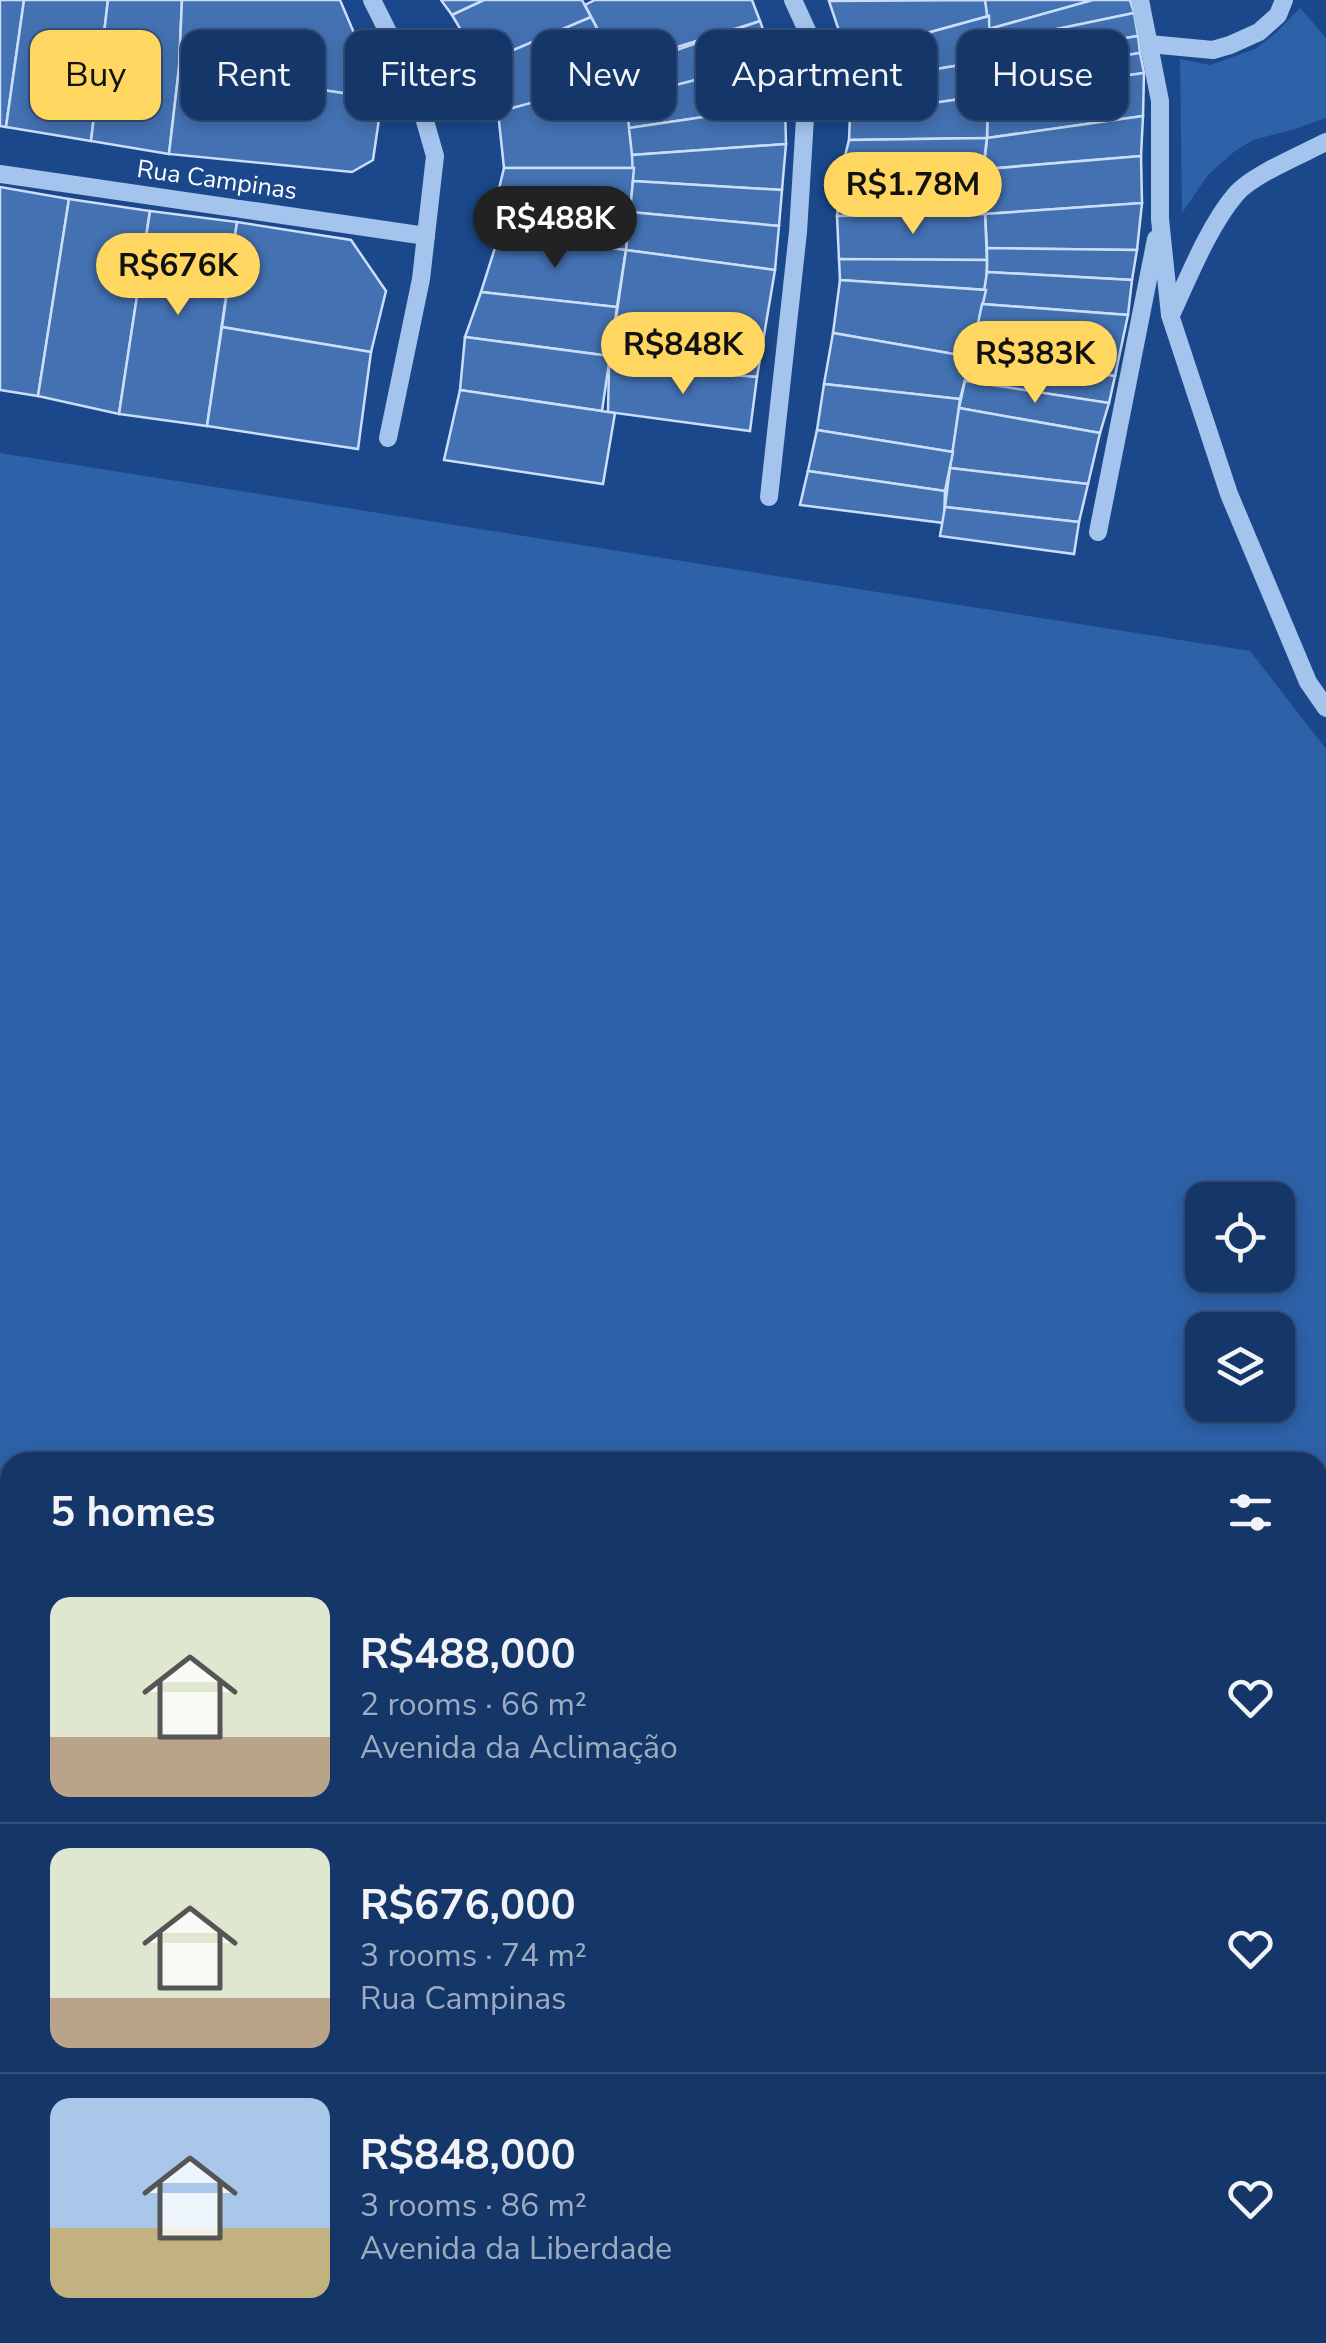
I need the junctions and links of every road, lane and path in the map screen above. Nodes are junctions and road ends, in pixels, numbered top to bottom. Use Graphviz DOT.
graph roads {
  1 [pos="372,0"];
  2 [pos="793,0"];
  3 [pos="1140,0"];
  4 [pos="1284,0"];
  5 [pos="1149,44"];
  6 [pos="1326,142"];
  7 [pos="0,174"];
  8 [pos="1160,219"];
  9 [pos="426,236"];
  10 [pos="1170,315"];
  11 [pos="388,438"];
  12 [pos="769,498"];
  13 [pos="1098,532"];
  14 [pos="1326,708"];
  1 -- 9 [label="street"];
  2 -- 12 [label="street"];
  3 -- 5 [label="street"];
  4 -- 5 [label="street"];
  5 -- 8 [label="street"];
  6 -- 10 [label="street"];
  7 -- 9 [label="street, Rua Campinas"];
  8 -- 10 [label="street"];
  8 -- 13 [label="street"];
  9 -- 11 [label="street"];
  10 -- 14 [label="street"];
}
